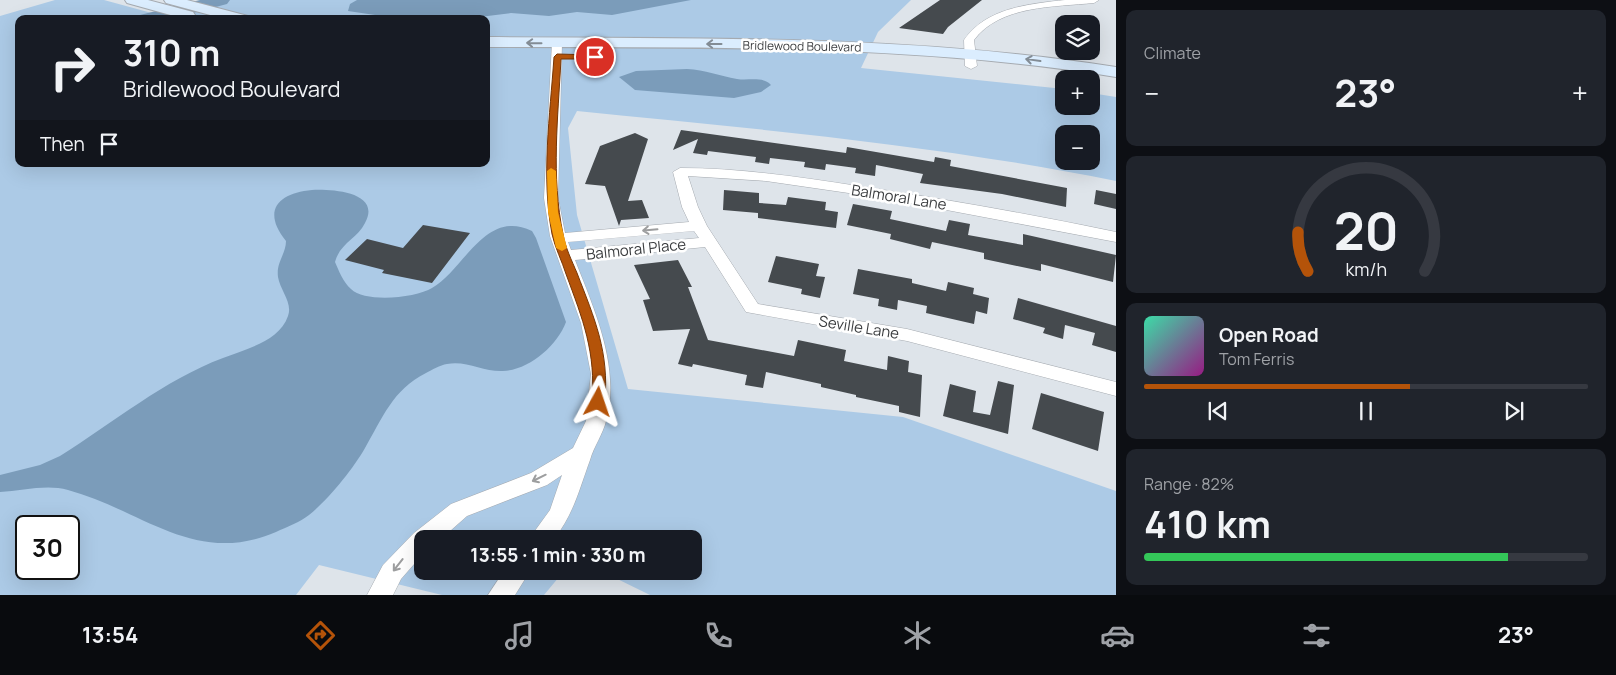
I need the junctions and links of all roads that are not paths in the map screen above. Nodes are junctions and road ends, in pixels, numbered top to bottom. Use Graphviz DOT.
graph roads {
  1 [pos="132,0"];
  2 [pos="1094,0"];
  3 [pos="169,3"];
  4 [pos="192,15"];
  5 [pos="228,15"];
  6 [pos="490,42"];
  7 [pos="557,50"];
  8 [pos="490,56"];
  9 [pos="970,59"];
  10 [pos="1116,72"];
  11 [pos="1055,76"];
  12 [pos="1100,83"];
  13 [pos="1116,85"];
  14 [pos="680,172"];
  15 [pos="703,234"];
  16 [pos="1116,237"];
  17 [pos="558,238"];
  18 [pos="565,256"];
  19 [pos="1116,388"];
  20 [pos="581,454"];
  21 [pos="435,530"];
  22 [pos="548,530"];
  23 [pos="414,549"];
  24 [pos="511,580"];
  25 [pos="380,595"];
  26 [pos="500,595"];
  1 -- 3 [label="main road"];
  2 -- 9 [label="street"];
  3 -- 4 [label="main road"];
  3 -- 5 [label="main road"];
  7 -- 6 [label="main road, Bridlewood Boulevard, one-way"];
  7 -- 8 [label="main road, Bridlewood Boulevard"];
  7 -- 9 [label="main road, Bridlewood Boulevard"];
  7 -- 17 [label="street"];
  10 -- 9 [label="main road, Bridlewood Boulevard, one-way"];
  9 -- 11 [label="main road, Bridlewood Boulevard"];
  12 -- 13 [label="main road"];
  14 -- 15 [label="street, Seville Lane"];
  14 -- 16 [label="street, Balmoral Lane"];
  15 -- 17 [label="street, Balmoral Place, one-way"];
  15 -- 18 [label="street, Balmoral Place"];
  15 -- 19 [label="street, Seville Lane"];
  17 -- 18 [label="street"];
  18 -- 20 [label="street"];
  20 -- 21 [label="street, one-way"];
  20 -- 22 [label="street"];
  23 -- 25 [label="street, one-way"];
  24 -- 26 [label="street"];
}
